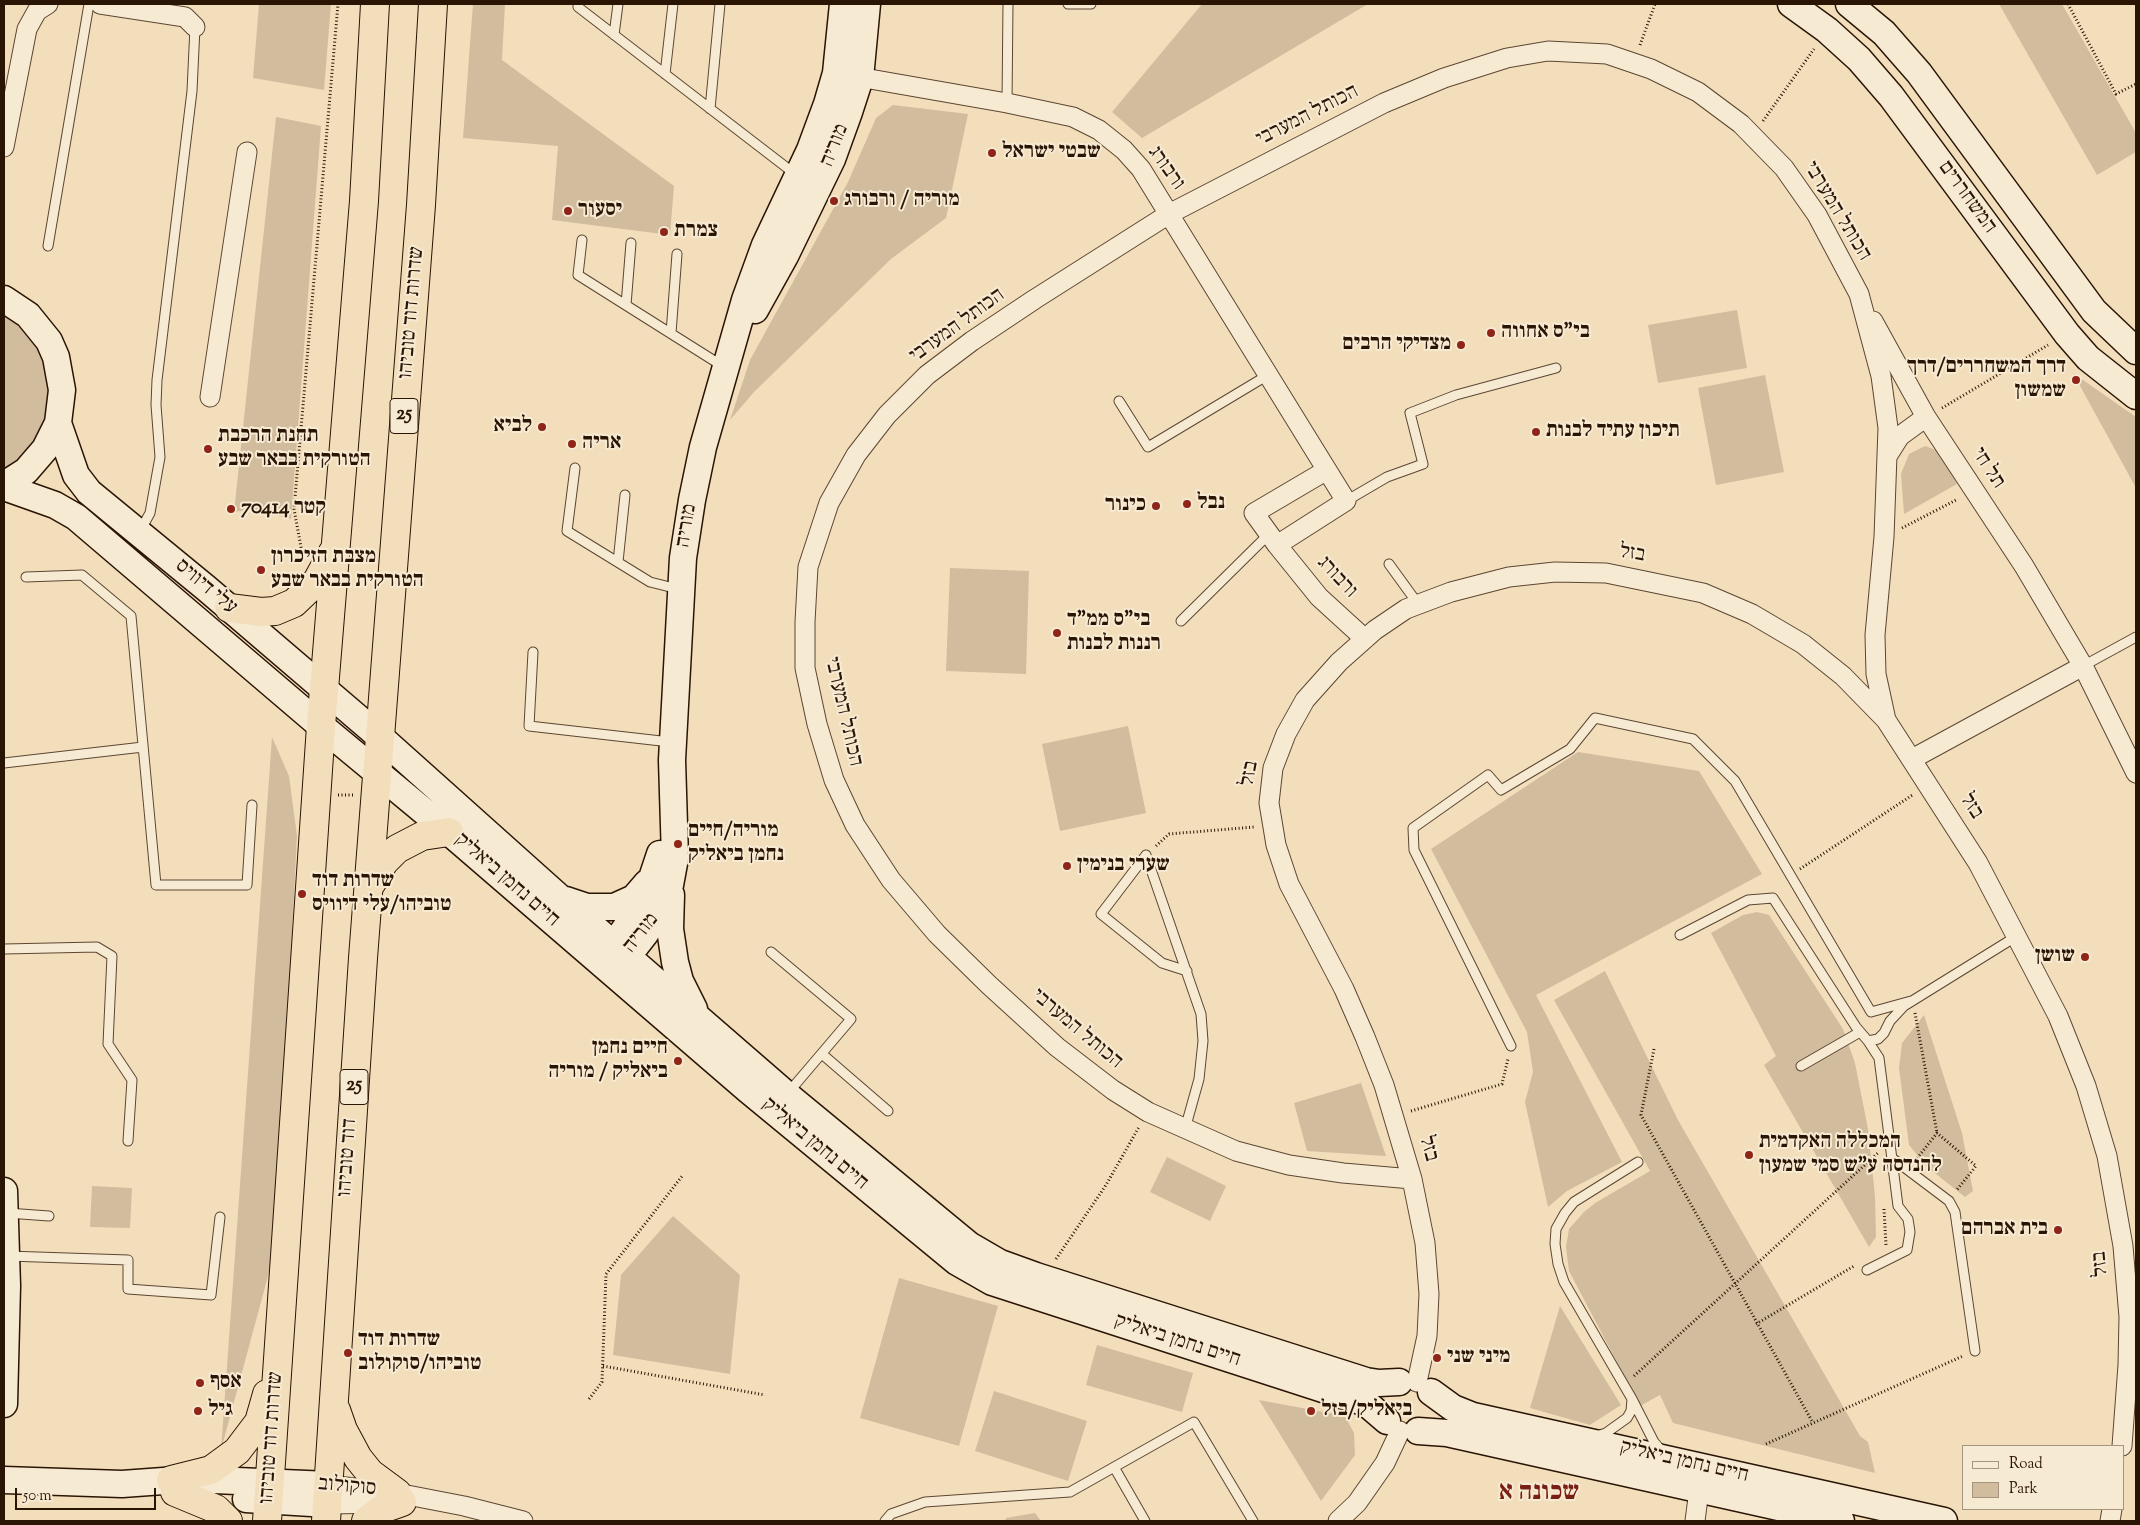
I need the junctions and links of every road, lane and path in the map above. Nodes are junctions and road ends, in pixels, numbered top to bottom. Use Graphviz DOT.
graph roads {
  1 [pos="48,4"];
  2 [pos="89,4"];
  3 [pos="100,4"];
  4 [pos="338,4"];
  5 [pos="375,4"];
  6 [pos="433,4"];
  7 [pos="578,4"];
  8 [pos="618,4"];
  9 [pos="672,4"];
  10 [pos="720,4"];
  11 [pos="843,4"];
  12 [pos="867,4"];
  13 [pos="1008,4"];
  14 [pos="1068,4"];
  15 [pos="1091,4"];
  16 [pos="1655,4"];
  17 [pos="1791,4"];
  18 [pos="1849,4"];
  19 [pos="2068,4"];
  20 [pos="195,28"];
  21 [pos="1827,30"];
  22 [pos="614,35"];
  23 [pos="1633,63"];
  24 [pos="665,74"];
  25 [pos="848,75"];
  26 [pos="2136,84"];
  27 [pos="1006,103"];
  28 [pos="710,109"];
  29 [pos="7,118"];
  30 [pos="1752,136"];
  31 [pos="4,147"];
  32 [pos="247,152"];
  33 [pos="797,176"];
  34 [pos="1169,214"];
  35 [pos="582,240"];
  36 [pos="631,243"];
  37 [pos="48,246"];
  38 [pos="677,254"];
  39 [pos="1859,294"];
  40 [pos="4,299"];
  41 [pos="626,304"];
  42 [pos="670,333"];
  43 [pos="2067,334"];
  44 [pos="2136,351"];
  45 [pos="728,363"];
  46 [pos="1556,368"];
  47 [pos="1268,375"];
  48 [pos="2136,396"];
  49 [pos="210,397"];
  50 [pos="1119,401"];
  51 [pos="1926,417"];
  52 [pos="58,423"];
  53 [pos="1888,456"];
  54 [pos="575,468"];
  55 [pos="1327,470"];
  56 [pos="4,486"];
  57 [pos="1974,490"];
  58 [pos="625,494"];
  59 [pos="1346,501"];
  60 [pos="139,533"];
  61 [pos="1884,537"];
  62 [pos="1273,540"];
  63 [pos="336,546"];
  64 [pos="618,562"];
  65 [pos="1389,564"];
  66 [pos="26,577"];
  67 [pos="310,588"];
  68 [pos="682,590"];
  69 [pos="1418,604"];
  70 [pos="229,608"];
  71 [pos="1181,621"];
  72 [pos="2136,637"];
  73 [pos="1365,639"];
  74 [pos="533,652"];
  75 [pos="2083,666"];
  76 [pos="324,690"];
  77 [pos="1886,720"];
  78 [pos="322,726"];
  79 [pos="379,736"];
  80 [pos="143,747"];
  81 [pos="673,751"];
  82 [pos="1912,759"];
  83 [pos="4,763"];
  84 [pos="376,771"];
  85 [pos="2136,773"];
  86 [pos="1929,784"];
  87 [pos="252,805"];
  88 [pos="1273,826"];
  89 [pos="449,832"];
  90 [pos="1146,856"];
  91 [pos="664,872"];
  92 [pos="1791,876"];
  93 [pos="367,891"];
  94 [pos="560,898"];
  95 [pos="1680,935"];
  96 [pos="2018,936"];
  97 [pos="4,949"];
  98 [pos="771,952"];
  99 [pos="615,956"];
  100 [pos="1187,971"];
  101 [pos="1911,1001"];
  102 [pos="699,1019"];
  103 [pos="1860,1032"];
  104 [pos="1868,1041"];
  105 [pos="1511,1046"];
  106 [pos="1654,1049"];
  107 [pos="822,1054"];
  108 [pos="1801,1066"];
  109 [pos="787,1095"];
  110 [pos="888,1111"];
  111 [pos="1148,1112"];
  112 [pos="1394,1116"];
  113 [pos="1185,1129"];
  114 [pos="1937,1133"];
  115 [pos="128,1141"];
  116 [pos="1878,1142"];
  117 [pos="1890,1142"];
  118 [pos="1880,1152"];
  119 [pos="1892,1158"];
  120 [pos="1880,1161"];
  121 [pos="1638,1162"];
  122 [pos="1909,1170"];
  123 [pos="683,1175"];
  124 [pos="1412,1179"];
  125 [pos="1883,1199"];
  126 [pos="1949,1201"];
  127 [pos="5,1202"];
  128 [pos="49,1216"];
  129 [pos="220,1217"];
  130 [pos="1886,1247"];
  131 [pos="7,1256"];
  132 [pos="1862,1261"];
  133 [pos="1867,1270"];
  134 [pos="1042,1278"];
  135 [pos="1734,1285"];
  136 [pos="1756,1324"];
  137 [pos="1975,1351"];
  138 [pos="279,1354"];
  139 [pos="603,1366"];
  140 [pos="2132,1366"];
  141 [pos="1416,1385"];
  142 [pos="1624,1385"];
  143 [pos="764,1395"];
  144 [pos="1632,1398"];
  145 [pos="589,1399"];
  146 [pos="334,1402"];
  147 [pos="4,1404"];
  148 [pos="1813,1423"];
  149 [pos="1402,1428"];
  150 [pos="1581,1441"];
  151 [pos="1766,1444"];
  152 [pos="2122,1445"];
  153 [pos="1670,1460"];
  154 [pos="1114,1468"];
  155 [pos="4,1480"];
  156 [pos="173,1486"];
  157 [pos="1699,1490"];
  158 [pos="407,1498"];
  159 [pos="269,1501"];
  160 [pos="328,1504"];
  161 [pos="496,1518"];
  162 [pos="228,1521"];
  163 [pos="366,1521"];
  164 [pos="524,1521"];
  165 [pos="885,1521"];
  166 [pos="1145,1521"];
  167 [pos="1253,1521"];
  168 [pos="1338,1521"];
  169 [pos="1695,1521"];
  170 [pos="1842,1521"];
  171 [pos="1944,1521"];
  1 -- 29 [label="street"];
  2 -- 37 [label="lane"];
  3 -- 20 [label="street"];
  4 -- 67 [label="path"];
  5 -- 63 [label="highway"];
  6 -- 79 [label="highway, שדרות דוד טוביהו / 25"];
  7 -- 22 [label="lane"];
  8 -- 22 [label="lane"];
  9 -- 24 [label="lane"];
  10 -- 28 [label="lane"];
  11 -- 25 [label="street, מוריה"];
  12 -- 25 [label="street, מוריה"];
  13 -- 27 [label="lane"];
  14 -- 15 [label="lane"];
  16 -- 23 [label="path"];
  17 -- 21 [label="street, המשחררים"];
  18 -- 44 [label="street, המשחררים"];
  19 -- 26 [label="path"];
  20 -- 60 [label="lane"];
  21 -- 30 [label="path"];
  21 -- 43 [label="street, המשחררים"];
  22 -- 24 [label="lane"];
  23 -- 30 [label="street, הכותל המערבי"];
  23 -- 34 [label="street, הכותל המערבי"];
  24 -- 28 [label="lane"];
  25 -- 27 [label="street, ורבורג"];
  25 -- 33 [label="street, מוריה"];
  25 -- 45 [label="street, מוריה"];
  27 -- 34 [label="street, ורבורג"];
  28 -- 33 [label="lane"];
  29 -- 31 [label="street"];
  30 -- 39 [label="street, הכותל המערבי"];
  32 -- 49 [label="street"];
  33 -- 45 [label="street, מוריה"];
  34 -- 47 [label="street, ורבורג"];
  34 -- 111 [label="street, הכותל המערבי"];
  35 -- 41 [label="lane"];
  36 -- 41 [label="lane"];
  38 -- 42 [label="lane"];
  39 -- 51 [label="street, תל חי"];
  39 -- 53 [label="street, הכותל המערבי"];
  40 -- 52 [label="street"];
  41 -- 42 [label="lane"];
  42 -- 45 [label="lane"];
  43 -- 48 [label="street, המשחררים"];
  43 -- 51 [label="path"];
  45 -- 68 [label="street, מוריה"];
  46 -- 59 [label="lane"];
  47 -- 50 [label="lane"];
  47 -- 55 [label="street, ורבורג"];
  51 -- 53 [label="street, הכותל המערבי"];
  51 -- 57 [label="street, תל חי"];
  52 -- 56 [label="street"];
  52 -- 60 [label="street, עלי דיוויס"];
  53 -- 61 [label="street, הכותל המערבי"];
  54 -- 64 [label="lane"];
  55 -- 59 [label="street, ורבורג"];
  55 -- 62 [label="street, ורבורג"];
  56 -- 78 [label="street, עלי דיוויס"];
  57 -- 61 [label="path"];
  57 -- 75 [label="street, תל חי"];
  58 -- 64 [label="lane"];
  59 -- 62 [label="street"];
  60 -- 70 [label="street, עלי דיוויס"];
  61 -- 77 [label="street, הכותל המערבי"];
  62 -- 71 [label="lane"];
  62 -- 73 [label="street, ורבורג"];
  63 -- 67 [label="highway"];
  63 -- 76 [label="highway"];
  64 -- 68 [label="lane"];
  65 -- 69 [label="lane"];
  66 -- 80 [label="lane"];
  67 -- 70 [label="highway"];
  68 -- 81 [label="street, מוריה"];
  69 -- 73 [label="street, בזל"];
  69 -- 77 [label="street, בזל"];
  70 -- 76 [label="street, עלי דיוויס"];
  72 -- 75 [label="lane"];
  73 -- 88 [label="street, בזל"];
  74 -- 81 [label="lane"];
  75 -- 82 [label="street"];
  75 -- 85 [label="street, תל חי"];
  76 -- 78 [label="highway"];
  76 -- 79 [label="street, עלי דיוויס"];
  77 -- 82 [label="street, בזל"];
  78 -- 84 [label="street, חיים נחמן ביאליק"];
  78 -- 138 [label="highway"];
  79 -- 84 [label="highway, שדרות דוד טוביהו / 25"];
  79 -- 94 [label="street, חיים נחמן ביאליק"];
  80 -- 83 [label="lane"];
  80 -- 87 [label="lane"];
  81 -- 91 [label="street, מוריה"];
  82 -- 86 [label="street, בזל"];
  84 -- 89 [label="street, חיים נחמן ביאליק"];
  84 -- 93 [label="highway, דוד טוביהו / 25"];
  86 -- 92 [label="path"];
  86 -- 96 [label="street, בזל"];
  88 -- 90 [label="path"];
  88 -- 112 [label="street, בזל"];
  89 -- 93 [label="highway"];
  89 -- 99 [label="street, חיים נחמן ביאליק"];
  90 -- 100 [label="lane"];
  90 -- 100 [label="lane"];
  91 -- 94 [label="street"];
  91 -- 99 [label="street, מוריה"];
  91 -- 102 [label="street"];
  92 -- 101 [label="lane"];
  92 -- 105 [label="lane"];
  93 -- 146 [label="highway, דוד טוביהו / 25"];
  94 -- 99 [label="street, חיים נחמן ביאליק"];
  95 -- 103 [label="lane"];
  96 -- 101 [label="lane"];
  96 -- 140 [label="street, בזל"];
  97 -- 115 [label="lane"];
  98 -- 107 [label="lane"];
  99 -- 102 [label="street, חיים נחמן ביאליק"];
  99 -- 149 [label="street, חיים נחמן ביאליק"];
  100 -- 113 [label="lane"];
  101 -- 104 [label="lane"];
  101 -- 114 [label="path"];
  102 -- 109 [label="street, חיים נחמן ביאליק"];
  103 -- 104 [label="lane"];
  103 -- 108 [label="lane"];
  104 -- 117 [label="lane"];
  105 -- 112 [label="path"];
  106 -- 135 [label="path"];
  107 -- 109 [label="lane"];
  107 -- 110 [label="lane"];
  109 -- 134 [label="street, חיים נחמן ביאליק"];
  111 -- 113 [label="street, הכותל המערבי"];
  111 -- 134 [label="path"];
  112 -- 124 [label="street, בזל"];
  113 -- 124 [label="street, הכותל המערבי"];
  114 -- 122 [label="path"];
  114 -- 126 [label="path"];
  116 -- 118 [label="path"];
  117 -- 118 [label="path"];
  117 -- 119 [label="lane"];
  118 -- 120 [label="path"];
  118 -- 135 [label="path"];
  119 -- 122 [label="lane"];
  119 -- 133 [label="lane"];
  121 -- 142 [label="lane"];
  122 -- 126 [label="lane"];
  123 -- 139 [label="path"];
  124 -- 141 [label="street, בזל"];
  125 -- 130 [label="path"];
  126 -- 137 [label="lane"];
  127 -- 128 [label="lane"];
  127 -- 131 [label="street"];
  129 -- 131 [label="lane"];
  131 -- 147 [label="street"];
  132 -- 136 [label="path"];
  134 -- 141 [label="street, חיים נחמן ביאליק"];
  135 -- 136 [label="path"];
  135 -- 142 [label="path"];
  136 -- 148 [label="path"];
  137 -- 148 [label="path"];
  138 -- 156 [label="highway"];
  138 -- 159 [label="highway, שדרות דוד טוביהו"];
  139 -- 143 [label="path"];
  139 -- 145 [label="path"];
  140 -- 152 [label="street, בזל"];
  141 -- 149 [label="street"];
  141 -- 149 [label="street"];
  141 -- 150 [label="street, חיים נחמן ביאליק"];
  142 -- 144 [label="lane"];
  144 -- 150 [label="lane"];
  144 -- 153 [label="lane"];
  146 -- 158 [label="highway"];
  146 -- 160 [label="highway, דוד טוביהו / 25"];
  148 -- 151 [label="path"];
  149 -- 157 [label="street, חיים נחמן ביאליק"];
  149 -- 168 [label="street"];
  150 -- 153 [label="street, חיים נחמן ביאליק"];
  153 -- 171 [label="street, חיים נחמן ביאליק"];
  154 -- 165 [label="lane"];
  154 -- 166 [label="lane"];
  154 -- 167 [label="lane"];
  155 -- 156 [label="street"];
  156 -- 159 [label="street"];
  156 -- 162 [label="highway"];
  157 -- 169 [label="street"];
  157 -- 170 [label="street, חיים נחמן ביאליק"];
  158 -- 160 [label="street, סוקולוב"];
  158 -- 161 [label="street, סוקולוב"];
  158 -- 163 [label="highway"];
  159 -- 160 [label="street"];
  161 -- 164 [label="street, סוקולוב"];
}
